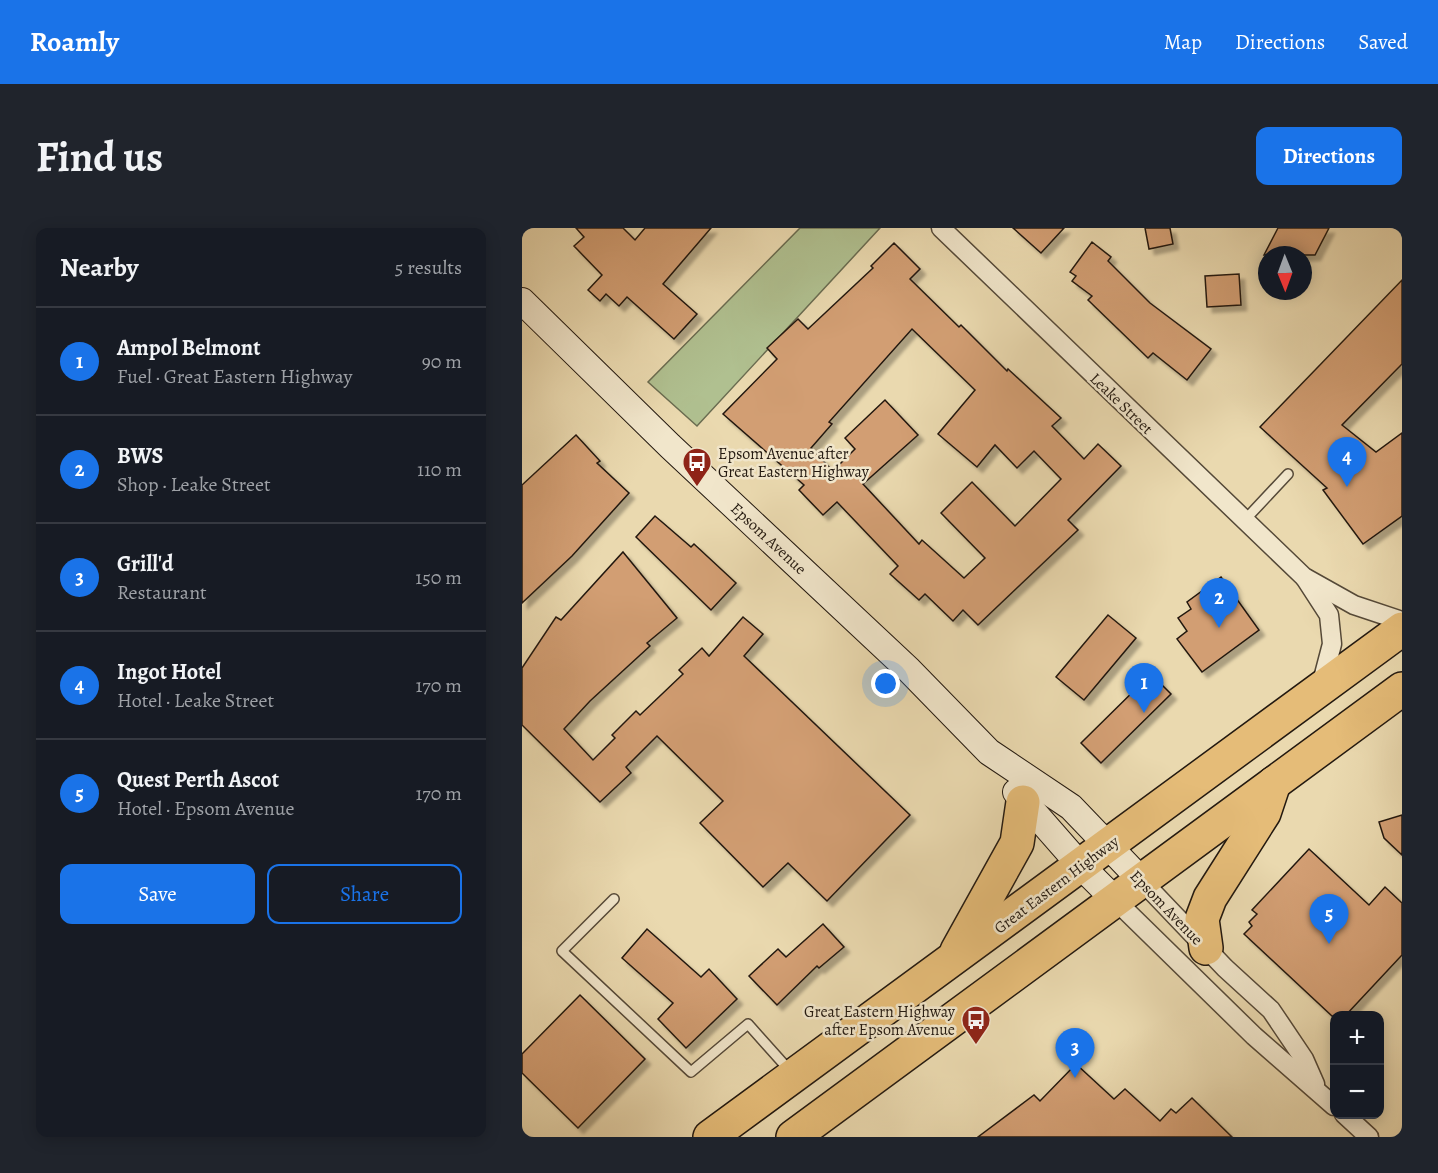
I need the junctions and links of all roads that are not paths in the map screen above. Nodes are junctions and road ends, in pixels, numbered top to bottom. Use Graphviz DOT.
graph roads {
  1 [pos="941,228"];
  2 [pos="522,301"];
  3 [pos="1288,474"];
  4 [pos="1244,521"];
  5 [pos="1304,577"];
  6 [pos="1402,621"];
  7 [pos="1402,629"];
  8 [pos="1320,690"];
  9 [pos="1398,697"];
  10 [pos="989,752"];
  11 [pos="1275,783"];
  12 [pos="1023,802"];
  13 [pos="1107,845"];
  14 [pos="1080,865"];
  15 [pos="1142,880"];
  16 [pos="614,899"];
  17 [pos="1114,899"];
  18 [pos="1206,948"];
  19 [pos="952,961"];
  20 [pos="794,1075"];
  21 [pos="1317,1089"];
  22 [pos="1330,1101"];
  23 [pos="1349,1119"];
  24 [pos="710,1137"];
  25 [pos="793,1137"];
  26 [pos="1369,1137"];
  1 -- 4 [label="street, Leake Street"];
  2 -- 10 [label="street, Epsom Avenue"];
  3 -- 4 [label="lane"];
  4 -- 5 [label="street, Leake Street"];
  5 -- 6 [label="street, Leake Street"];
  5 -- 8 [label="street, Leake Street"];
  7 -- 8 [label="highway, Great Eastern Highway"];
  8 -- 13 [label="highway, Great Eastern Highway"];
  9 -- 11 [label="highway"];
  10 -- 12 [label="street, Epsom Avenue"];
  10 -- 13 [label="street, Epsom Avenue"];
  11 -- 15 [label="highway"];
  11 -- 18 [label="highway"];
  12 -- 14 [label="street, Epsom Avenue"];
  12 -- 19 [label="highway"];
  13 -- 14 [label="highway, Great Eastern Highway"];
  13 -- 15 [label="street, Epsom Avenue"];
  14 -- 17 [label="street, Epsom Avenue"];
  14 -- 19 [label="highway, Great Eastern Highway"];
  15 -- 17 [label="highway"];
  15 -- 18 [label="street, Epsom Avenue"];
  16 -- 20 [label="lane"];
  17 -- 21 [label="street, Epsom Avenue"];
  17 -- 25 [label="highway"];
  18 -- 21 [label="street, Epsom Avenue"];
  19 -- 20 [label="highway, Great Eastern Highway"];
  20 -- 24 [label="highway, Great Eastern Highway"];
  21 -- 22 [label="street, Epsom Avenue"];
  23 -- 26 [label="street"];
}
